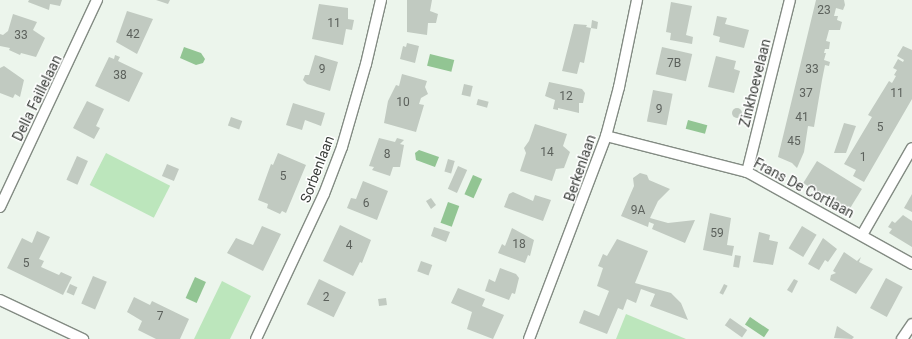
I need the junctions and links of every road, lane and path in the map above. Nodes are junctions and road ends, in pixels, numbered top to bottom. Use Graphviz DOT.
graph roads {
  1 [pos="97,0"];
  2 [pos="381,0"];
  3 [pos="637,0"];
  4 [pos="790,0"];
  5 [pos="606,136"];
  6 [pos="912,148"];
  7 [pos="747,172"];
  8 [pos="0,207"];
  9 [pos="862,235"];
  10 [pos="912,264"];
  11 [pos="0,300"];
  12 [pos="912,324"];
  13 [pos="82,339"];
  14 [pos="256,339"];
  15 [pos="529,339"];
  16 [pos="902,339"];
  1 -- 8 [label="street, Della Faillelaan"];
  2 -- 14 [label="street, Sorbenlaan"];
  3 -- 5 [label="street, Berkenlaan"];
  4 -- 7 [label="street, Zinkhoevelaan"];
  5 -- 7 [label="street, Frans De Cortlaan"];
  5 -- 15 [label="street, Berkenlaan"];
  6 -- 9 [label="street"];
  7 -- 9 [label="street, Frans De Cortlaan"];
  9 -- 10 [label="street, Frans De Cortlaan"];
  11 -- 13 [label="street"];
  12 -- 16 [label="street"];
}
